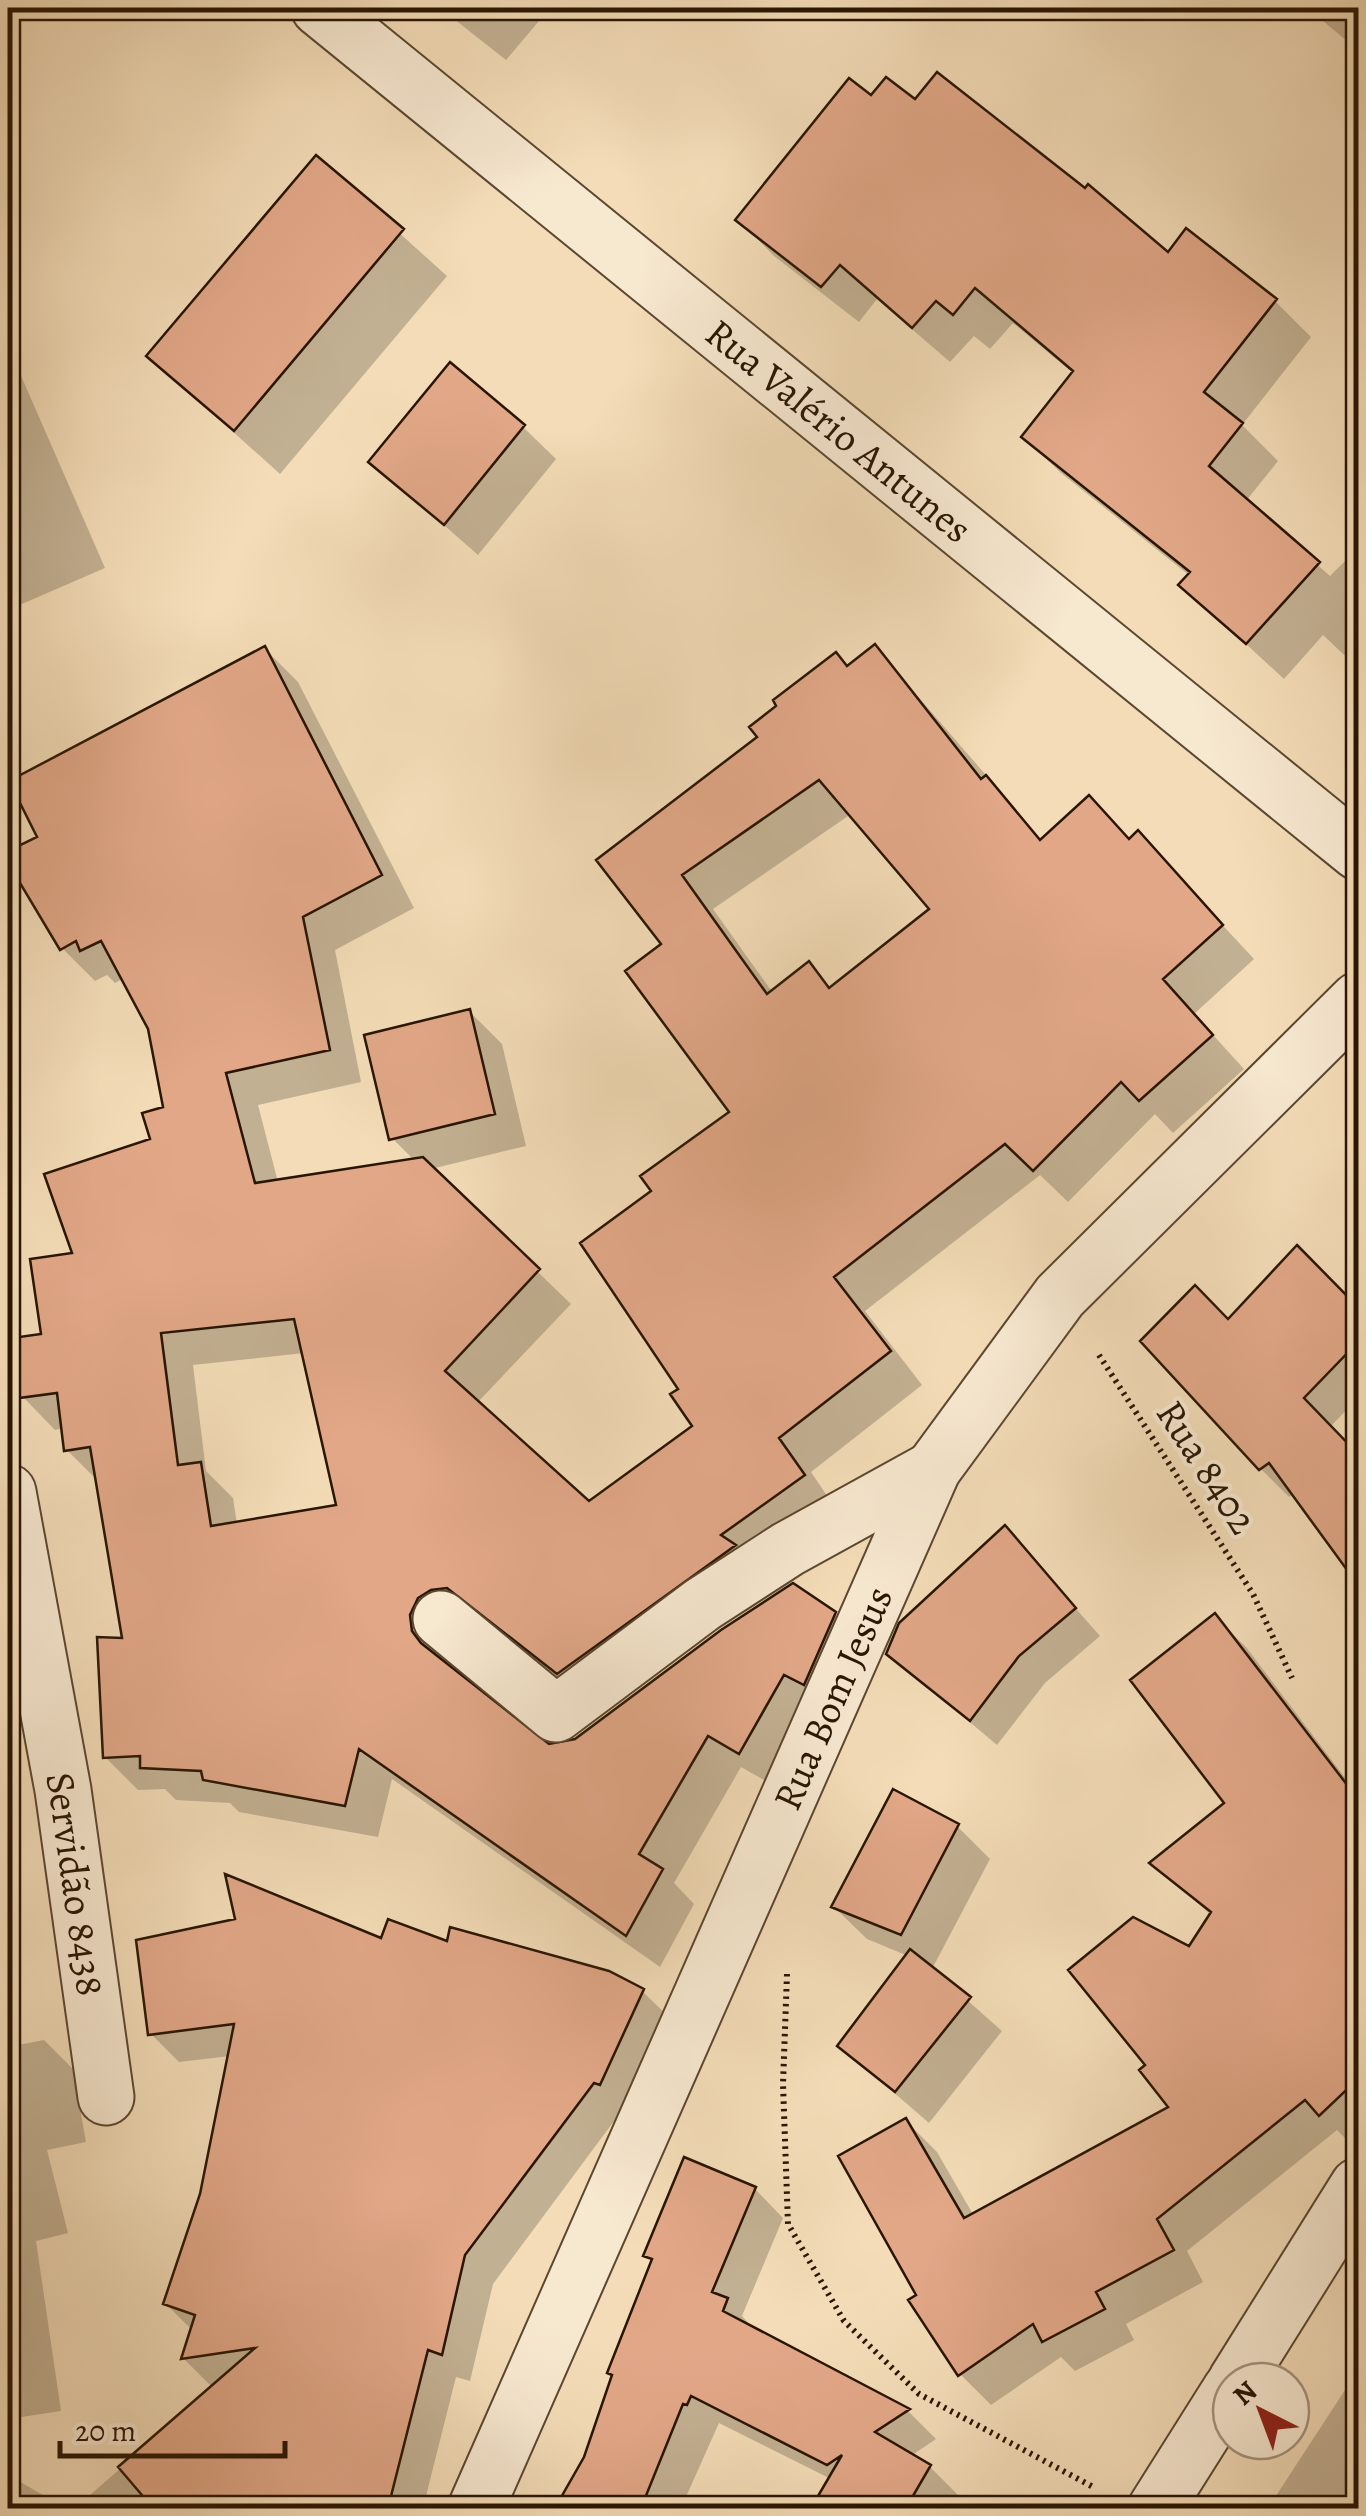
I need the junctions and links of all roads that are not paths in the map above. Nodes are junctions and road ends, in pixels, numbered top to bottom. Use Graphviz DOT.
graph roads {
  1 [pos="319,8"];
  2 [pos="1358,852"];
  3 [pos="1358,1000"];
  4 [pos="933,1469"];
  5 [pos="8,1492"];
  6 [pos="441,1619"];
  7 [pos="106,2097"];
  8 [pos="1358,2186"];
  9 [pos="1249,2361"];
  10 [pos="1211,2421"];
  11 [pos="476,2508"];
  12 [pos="1156,2508"];
  1 -- 2 [label="street, Rua Valério Antunes"];
  3 -- 4 [label="street, Rua Bom Jesus"];
  4 -- 6 [label="street"];
  4 -- 11 [label="street, Rua Bom Jesus"];
  5 -- 7 [label="street, Servidão 8438"];
  8 -- 9 [label="street"];
  10 -- 12 [label="street"];
}
